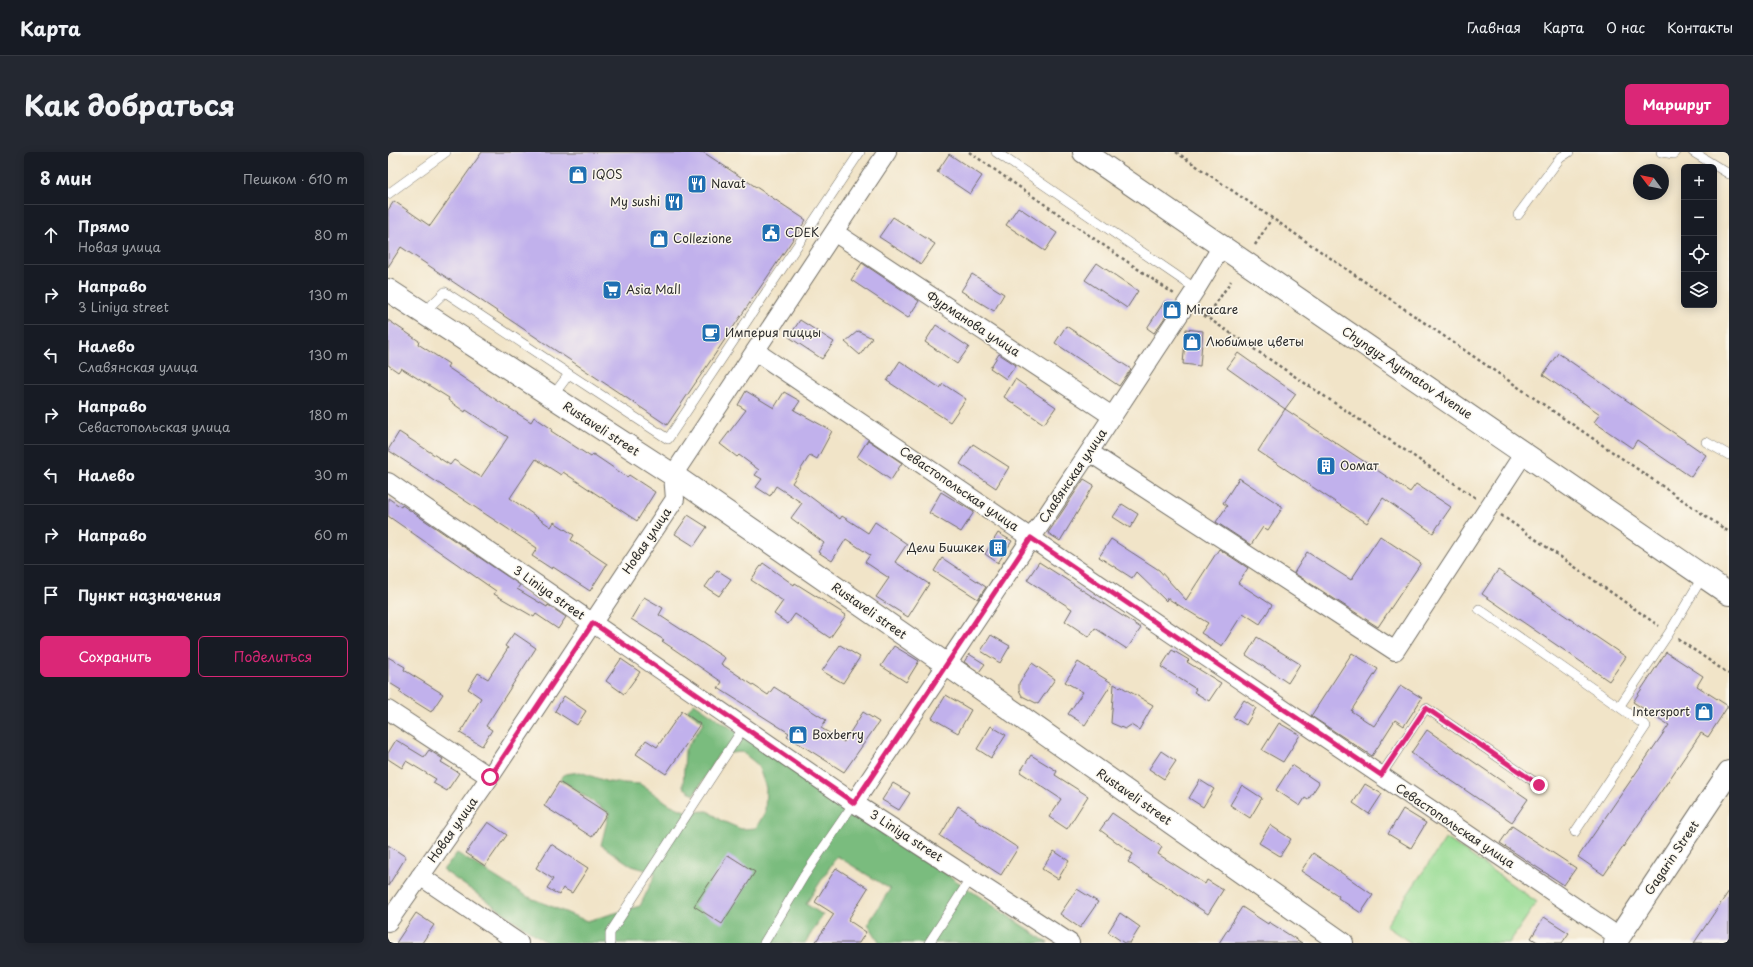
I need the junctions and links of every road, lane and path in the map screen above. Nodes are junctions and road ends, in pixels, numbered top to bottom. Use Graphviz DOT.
graph roads {
  1 [pos="446,152"];
  2 [pos="860,152"];
  3 [pos="887,152"];
  4 [pos="969,152"];
  5 [pos="996,152"];
  6 [pos="1084,152"];
  7 [pos="1176,152"];
  8 [pos="1569,152"];
  9 [pos="1661,152"];
  10 [pos="1676,152"];
  11 [pos="1693,152"];
  12 [pos="1729,174"];
  13 [pos="388,194"];
  14 [pos="1518,215"];
  15 [pos="1272,218"];
  16 [pos="834,232"];
  17 [pos="1255,245"];
  18 [pos="1222,246"];
  19 [pos="1231,281"];
  20 [pos="1196,288"];
  21 [pos="388,290"];
  22 [pos="1178,296"];
  23 [pos="1197,310"];
  24 [pos="423,313"];
  25 [pos="1207,318"];
  26 [pos="755,351"];
  27 [pos="569,374"];
  28 [pos="552,397"];
  29 [pos="1112,416"];
  30 [pos="1706,442"];
  31 [pos="1089,452"];
  32 [pos="1524,453"];
  33 [pos="1729,455"];
  34 [pos="673,475"];
  35 [pos="388,482"];
  36 [pos="1489,507"];
  37 [pos="1729,532"];
  38 [pos="1031,538"];
  39 [pos="1703,576"];
  40 [pos="1729,594"];
  41 [pos="1479,609"];
  42 [pos="593,623"];
  43 [pos="1669,633"];
  44 [pos="947,664"];
  45 [pos="1729,674"];
  46 [pos="1619,707"];
  47 [pos="388,710"];
  48 [pos="744,727"];
  49 [pos="1729,772"];
  50 [pos="1381,775"];
  51 [pos="490,777"];
  52 [pos="1539,785"];
  53 [pos="854,803"];
  54 [pos="1575,832"];
  55 [pos="420,876"];
  56 [pos="971,878"];
  57 [pos="388,922"];
  58 [pos="1617,940"];
  59 [pos="519,943"];
  60 [pos="610,943"];
  61 [pos="764,943"];
  62 [pos="929,943"];
  63 [pos="1070,943"];
  64 [pos="1342,943"];
  1 -- 13 [label="lane"];
  2 -- 27 [label="lane"];
  3 -- 16 [label="street"];
  4 -- 22 [label="path"];
  5 -- 20 [label="lane"];
  6 -- 18 [label="street, Chyngyz Aytmatov Avenue"];
  7 -- 15 [label="path"];
  8 -- 14 [label="lane"];
  9 -- 10 [label="lane"];
  11 -- 12 [label="lane"];
  15 -- 17 [label="path"];
  15 -- 37 [label="path"];
  16 -- 26 [label="street"];
  16 -- 29 [label="street, Фурманова улица"];
  18 -- 20 [label="street, Славянская улица"];
  18 -- 32 [label="street, Chyngyz Aytmatov Avenue"];
  19 -- 25 [label="path"];
  20 -- 29 [label="street, Славянская улица"];
  21 -- 24 [label="street, Rustaveli street"];
  23 -- 25 [label="path"];
  24 -- 27 [label="lane"];
  24 -- 28 [label="street, Rustaveli street"];
  25 -- 36 [label="path"];
  26 -- 34 [label="street"];
  26 -- 38 [label="street, Севастопольская улица"];
  27 -- 28 [label="lane"];
  28 -- 34 [label="street, Rustaveli street"];
  29 -- 31 [label="street, Славянская улица"];
  30 -- 33 [label="lane"];
  31 -- 36 [label="street"];
  31 -- 38 [label="street, Славянская улица"];
  32 -- 36 [label="street"];
  32 -- 39 [label="street, Chyngyz Aytmatov Avenue"];
  34 -- 42 [label="street, Новая улица"];
  34 -- 44 [label="street, Rustaveli street"];
  35 -- 42 [label="street, 3 Liniya street"];
  36 -- 43 [label="path"];
  38 -- 44 [label="street, Славянская улица"];
  38 -- 50 [label="street, Севастопольская улица"];
  39 -- 40 [label="street, Chyngyz Aytmatov Avenue"];
  39 -- 43 [label="lane"];
  41 -- 46 [label="lane"];
  42 -- 48 [label="street, 3 Liniya street"];
  42 -- 51 [label="street, Новая улица"];
  43 -- 45 [label="path"];
  43 -- 46 [label="lane"];
  44 -- 53 [label="street, Славянская улица"];
  44 -- 64 [label="street, Rustaveli street"];
  46 -- 54 [label="lane"];
  47 -- 51 [label="street"];
  48 -- 53 [label="street, 3 Liniya street"];
  48 -- 60 [label="lane"];
  49 -- 58 [label="street, Gagarin Street"];
  50 -- 52 [label="lane"];
  50 -- 58 [label="street, Севастопольская улица"];
  51 -- 55 [label="street, Новая улица"];
  53 -- 56 [label="street, 3 Liniya street"];
  53 -- 61 [label="lane"];
  55 -- 57 [label="street, Новая улица"];
  55 -- 59 [label="street"];
  56 -- 62 [label="lane"];
  56 -- 63 [label="street, 3 Liniya street"];
}
